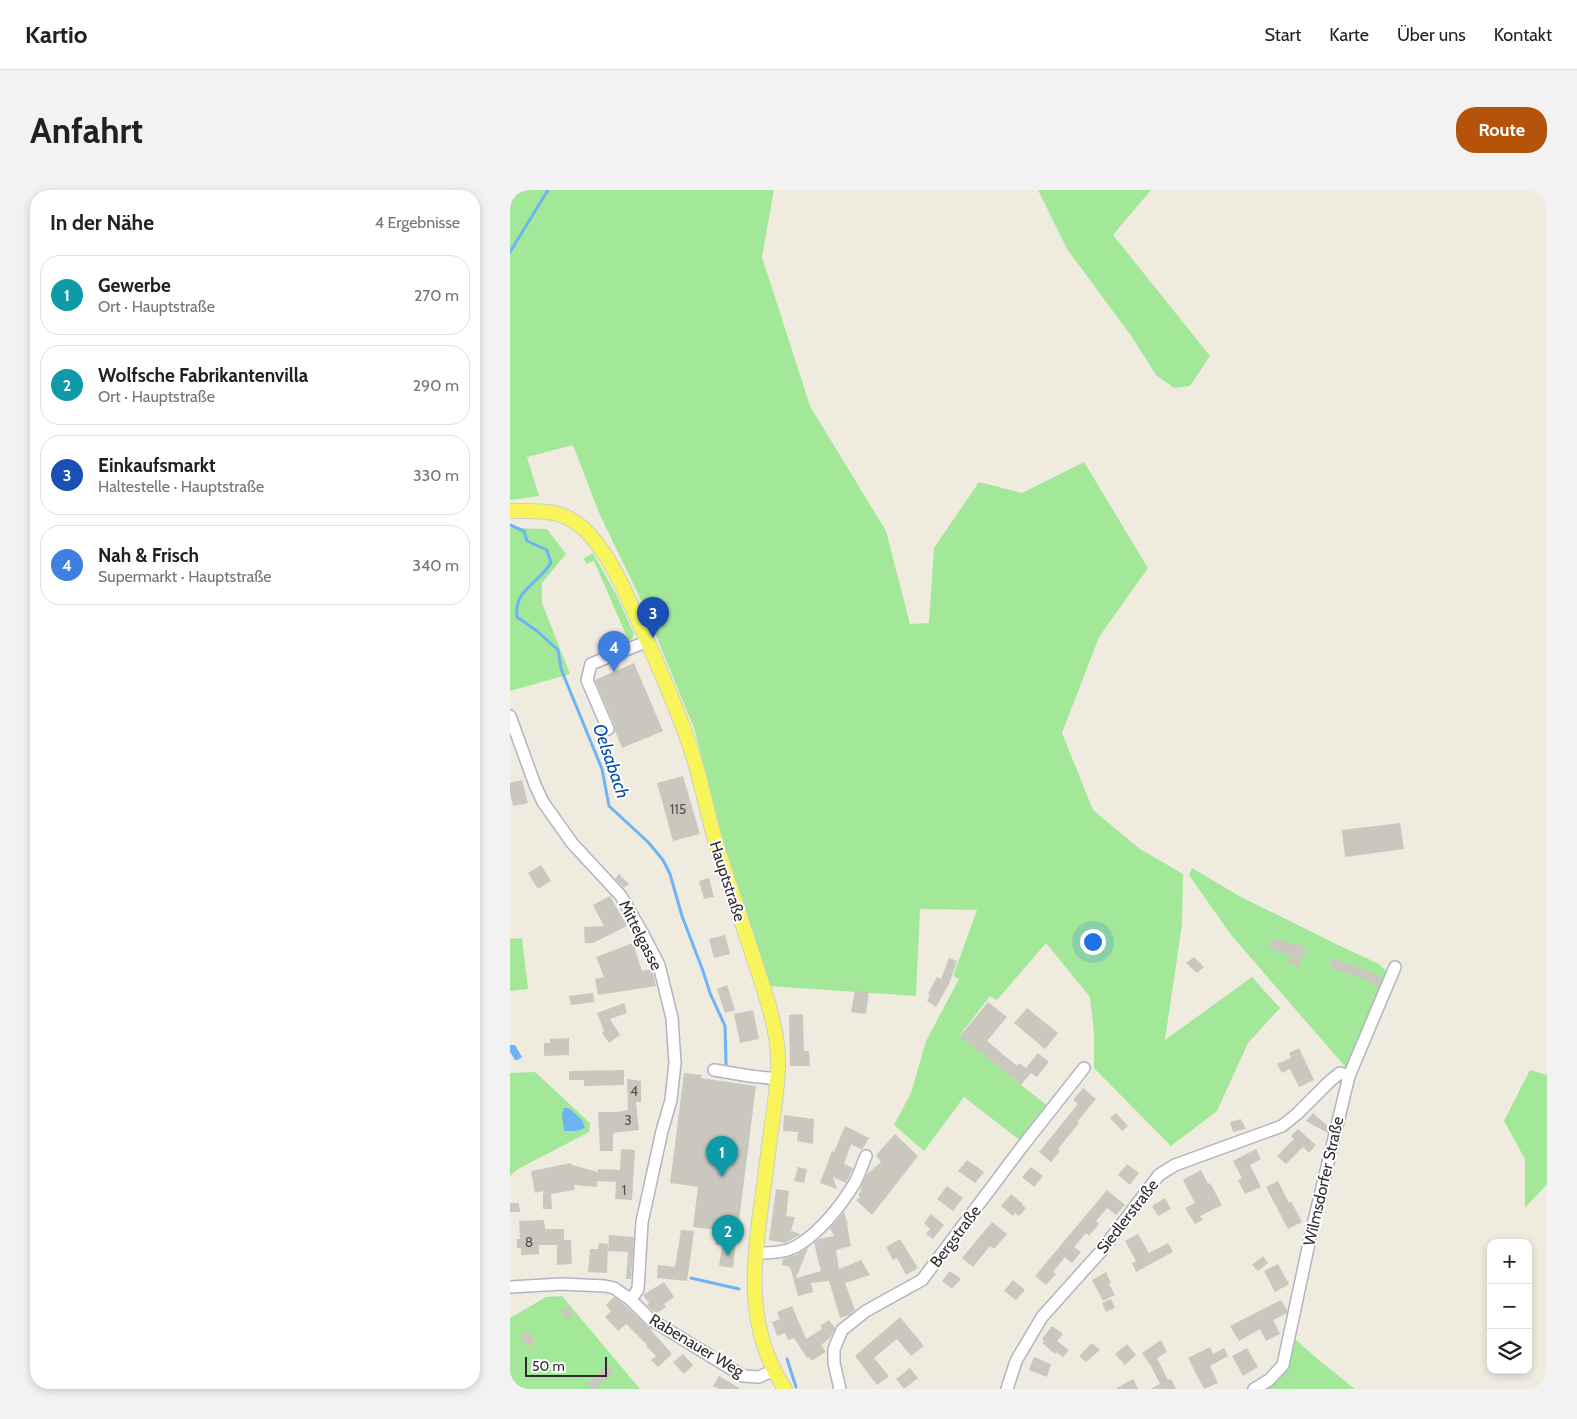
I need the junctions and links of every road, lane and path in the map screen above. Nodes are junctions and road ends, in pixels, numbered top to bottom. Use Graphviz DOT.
graph roads {
  1 [pos="510,511"];
  2 [pos="648,641"];
  3 [pos="510,716"];
  4 [pos="608,729"];
  5 [pos="1395,967"];
  6 [pos="1084,1068"];
  7 [pos="714,1070"];
  8 [pos="1349,1076"];
  9 [pos="777,1079"];
  10 [pos="866,1156"];
  11 [pos="756,1253"];
  12 [pos="510,1287"];
  13 [pos="631,1300"];
  14 [pos="774,1370"];
  15 [pos="785,1389"];
  16 [pos="840,1389"];
  17 [pos="1007,1389"];
  18 [pos="1254,1389"];
  1 -- 2 [label="main road, Hauptstraße"];
  2 -- 4 [label="street"];
  2 -- 9 [label="main road, Hauptstraße"];
  3 -- 13 [label="street, Mittelgasse"];
  5 -- 8 [label="street, Wilmsdorfer Straße"];
  6 -- 16 [label="street, Bergstraße"];
  7 -- 9 [label="street"];
  8 -- 17 [label="street, Siedlerstraße"];
  8 -- 18 [label="street, Wilmsdorfer Straße"];
  9 -- 11 [label="main road, Hauptstraße"];
  10 -- 11 [label="street"];
  11 -- 14 [label="main road, Hauptstraße"];
  12 -- 13 [label="street, Rabenauer Weg"];
  13 -- 14 [label="street, Rabenauer Weg"];
  14 -- 15 [label="main road, Hauptstraße"];
}
